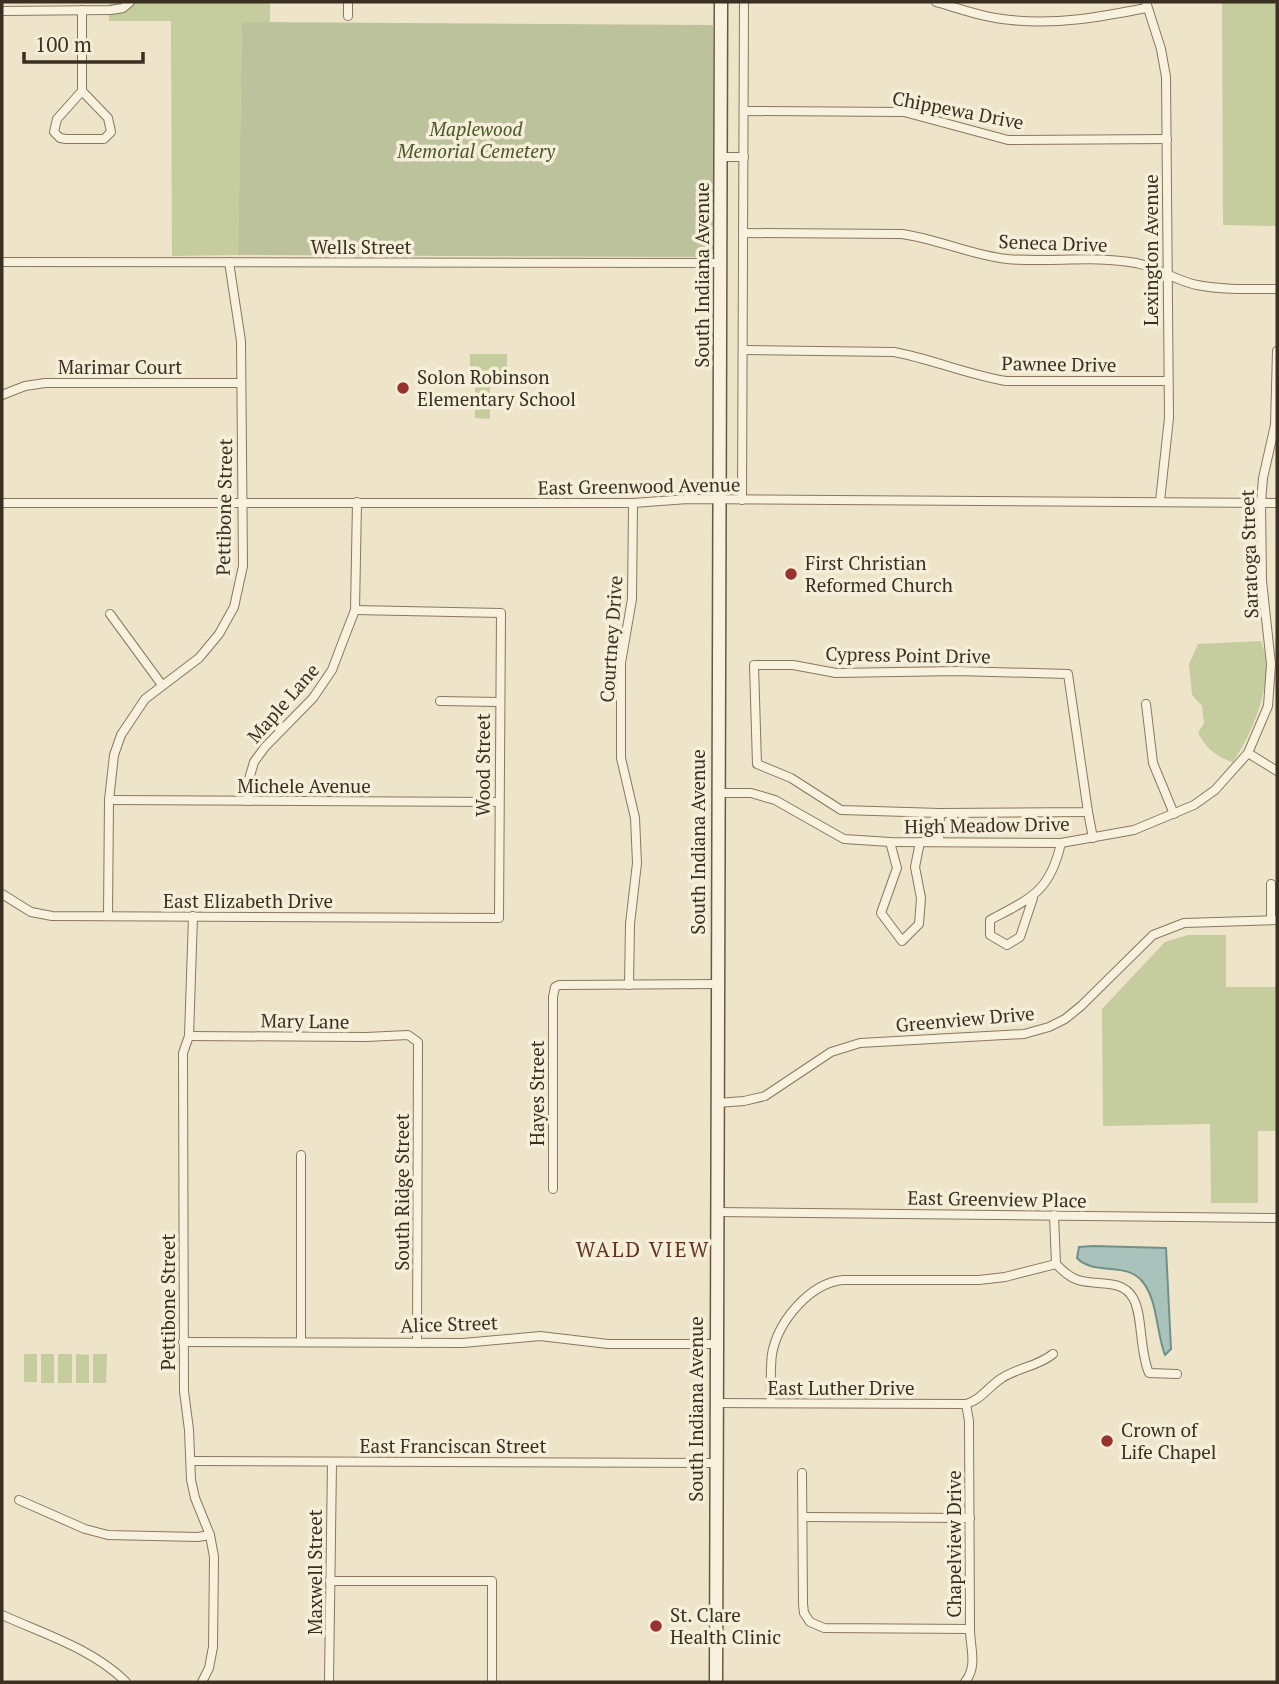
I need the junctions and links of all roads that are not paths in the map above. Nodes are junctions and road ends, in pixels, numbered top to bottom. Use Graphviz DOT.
graph roads {
  1 [pos="130,2"];
  2 [pos="348,2"];
  3 [pos="721,2"];
  4 [pos="744,2"];
  5 [pos="936,2"];
  6 [pos="1146,5"];
  7 [pos="82,10"];
  8 [pos="2,11"];
  9 [pos="348,16"];
  10 [pos="82,91"];
  11 [pos="744,110"];
  12 [pos="1167,139"];
  13 [pos="721,157"];
  14 [pos="744,157"];
  15 [pos="743,233"];
  16 [pos="2,262"];
  17 [pos="229,262"];
  18 [pos="721,263"];
  19 [pos="1167,273"];
  20 [pos="1277,289"];
  21 [pos="743,350"];
  22 [pos="1277,351"];
  23 [pos="1168,381"];
  24 [pos="241,383"];
  25 [pos="2,395"];
  26 [pos="720,499"];
  27 [pos="742,499"];
  28 [pos="1160,501"];
  29 [pos="357,502"];
  30 [pos="2,503"];
  31 [pos="632,503"];
  32 [pos="1261,503"];
  33 [pos="1277,503"];
  34 [pos="242,504"];
  35 [pos="355,610"];
  36 [pos="110,614"];
  37 [pos="1274,664"];
  38 [pos="162,685"];
  39 [pos="440,701"];
  40 [pos="499,702"];
  41 [pos="1146,704"];
  42 [pos="1248,753"];
  43 [pos="1277,771"];
  44 [pos="717,793"];
  45 [pos="109,800"];
  46 [pos="248,802"];
  47 [pos="499,802"];
  48 [pos="1088,812"];
  49 [pos="940,813"];
  50 [pos="1174,814"];
  51 [pos="1093,838"];
  52 [pos="890,842"];
  53 [pos="920,842"];
  54 [pos="939,842"];
  55 [pos="1061,843"];
  56 [pos="1271,884"];
  57 [pos="2,894"];
  58 [pos="1033,898"];
  59 [pos="108,915"];
  60 [pos="193,916"];
  61 [pos="499,918"];
  62 [pos="1274,920"];
  63 [pos="718,984"];
  64 [pos="629,985"];
  65 [pos="189,1036"];
  66 [pos="418,1042"];
  67 [pos="717,1103"];
  68 [pos="301,1155"];
  69 [pos="553,1189"];
  70 [pos="716,1212"];
  71 [pos="1054,1215"];
  72 [pos="1277,1218"];
  73 [pos="1056,1264"];
  74 [pos="302,1341"];
  75 [pos="183,1342"];
  76 [pos="417,1343"];
  77 [pos="715,1344"];
  78 [pos="1053,1354"];
  79 [pos="1177,1374"];
  80 [pos="715,1403"];
  81 [pos="771,1403"];
  82 [pos="965,1404"];
  83 [pos="191,1461"];
  84 [pos="332,1462"];
  85 [pos="715,1463"];
  86 [pos="802,1473"];
  87 [pos="19,1500"];
  88 [pos="803,1517"];
  89 [pos="970,1518"];
  90 [pos="211,1535"];
  91 [pos="330,1581"];
  92 [pos="2,1615"];
  93 [pos="970,1629"];
  94 [pos="126,1682"];
  95 [pos="202,1682"];
  96 [pos="329,1682"];
  97 [pos="492,1682"];
  98 [pos="716,1682"];
  99 [pos="965,1682"];
  1 -- 7 [label="street"];
  2 -- 9 [label="street"];
  3 -- 13 [label="main road, South Indiana Avenue"];
  4 -- 11 [label="street"];
  5 -- 6 [label="street"];
  6 -- 12 [label="street, Lexington Avenue"];
  7 -- 8 [label="street"];
  7 -- 10 [label="street"];
  10 -- 10 [label="street"];
  11 -- 12 [label="street, Chippewa Drive"];
  11 -- 14 [label="street"];
  12 -- 19 [label="street, Lexington Avenue"];
  13 -- 14 [label="street"];
  13 -- 18 [label="main road, South Indiana Avenue"];
  14 -- 15 [label="street"];
  15 -- 19 [label="street, Seneca Drive"];
  15 -- 21 [label="street"];
  16 -- 17 [label="street, Wells Street"];
  17 -- 18 [label="street, Wells Street"];
  17 -- 24 [label="street, Pettibone Street"];
  18 -- 26 [label="main road, South Indiana Avenue"];
  19 -- 20 [label="street, Seneca Drive"];
  19 -- 23 [label="street, Lexington Avenue"];
  21 -- 23 [label="street, Pawnee Drive"];
  21 -- 27 [label="street"];
  22 -- 32 [label="street, Saratoga Street"];
  23 -- 28 [label="street, Lexington Avenue"];
  24 -- 25 [label="street, Marimar Court"];
  24 -- 34 [label="street, Pettibone Street"];
  26 -- 27 [label="street, East Greenwood Avenue"];
  26 -- 31 [label="street, East Greenwood Avenue"];
  26 -- 44 [label="main road, South Indiana Avenue"];
  27 -- 28 [label="street, East Greenwood Avenue"];
  28 -- 32 [label="street, East Greenwood Avenue"];
  29 -- 31 [label="street, East Greenwood Avenue"];
  29 -- 34 [label="street, East Greenwood Avenue"];
  29 -- 35 [label="street, Maple Lane"];
  30 -- 34 [label="street, East Greenwood Avenue"];
  31 -- 64 [label="street, Courtney Drive"];
  32 -- 33 [label="street, East Greenwood Avenue"];
  32 -- 37 [label="street, Saratoga Street"];
  34 -- 38 [label="street, Pettibone Street"];
  35 -- 40 [label="street, Wood Street"];
  35 -- 46 [label="street, Maple Lane"];
  36 -- 38 [label="street"];
  37 -- 42 [label="street, Saratoga Street"];
  38 -- 45 [label="street, Pettibone Street"];
  39 -- 40 [label="street"];
  40 -- 47 [label="street, Wood Street"];
  41 -- 50 [label="street"];
  42 -- 43 [label="street"];
  42 -- 50 [label="street, High Meadow Drive"];
  44 -- 52 [label="street, High Meadow Drive"];
  44 -- 63 [label="main road, South Indiana Avenue"];
  45 -- 46 [label="street, Michele Avenue"];
  45 -- 59 [label="street, Pettibone Street"];
  46 -- 47 [label="street, Michele Avenue"];
  47 -- 61 [label="street, Wood Street"];
  48 -- 49 [label="street, Cypress Point Drive"];
  48 -- 49 [label="street, Cypress Point Drive"];
  48 -- 51 [label="street"];
  49 -- 54 [label="street"];
  50 -- 51 [label="street, High Meadow Drive"];
  51 -- 55 [label="street, High Meadow Drive"];
  52 -- 53 [label="street, High Meadow Drive"];
  52 -- 53 [label="street"];
  53 -- 54 [label="street, High Meadow Drive"];
  54 -- 55 [label="street, High Meadow Drive"];
  55 -- 58 [label="street"];
  56 -- 62 [label="street"];
  57 -- 59 [label="street, East Elizabeth Drive"];
  58 -- 58 [label="street"];
  59 -- 60 [label="street, East Elizabeth Drive"];
  60 -- 61 [label="street, East Elizabeth Drive"];
  60 -- 65 [label="street, Pettibone Street"];
  62 -- 67 [label="street, Greenview Drive"];
  63 -- 64 [label="street"];
  63 -- 67 [label="main road, South Indiana Avenue"];
  64 -- 69 [label="street, Hayes Street"];
  65 -- 66 [label="street, Mary Lane"];
  65 -- 75 [label="street, Pettibone Street"];
  66 -- 76 [label="street, South Ridge Street"];
  67 -- 70 [label="main road, South Indiana Avenue"];
  68 -- 74 [label="street"];
  70 -- 71 [label="street, East Greenview Place"];
  70 -- 77 [label="main road, South Indiana Avenue"];
  71 -- 72 [label="street, East Greenview Place"];
  71 -- 73 [label="street"];
  73 -- 79 [label="street"];
  73 -- 81 [label="street"];
  74 -- 75 [label="street, Alice Street"];
  74 -- 76 [label="street, Alice Street"];
  75 -- 83 [label="street, Pettibone Street"];
  76 -- 77 [label="street, Alice Street"];
  77 -- 80 [label="main road, South Indiana Avenue"];
  78 -- 82 [label="street"];
  80 -- 81 [label="street, East Luther Drive"];
  80 -- 85 [label="main road, South Indiana Avenue"];
  81 -- 82 [label="street, East Luther Drive"];
  82 -- 89 [label="street, Chapelview Drive"];
  83 -- 84 [label="street, East Franciscan Street"];
  83 -- 90 [label="street, Pettibone Street"];
  84 -- 85 [label="street, East Franciscan Street"];
  84 -- 91 [label="street, Maxwell Street"];
  85 -- 98 [label="main road, South Indiana Avenue"];
  86 -- 88 [label="street"];
  87 -- 90 [label="street"];
  88 -- 89 [label="street"];
  88 -- 93 [label="street"];
  89 -- 93 [label="street, Chapelview Drive"];
  90 -- 95 [label="street, Pettibone Street"];
  91 -- 96 [label="street, Maxwell Street"];
  91 -- 97 [label="street"];
  92 -- 94 [label="street"];
  93 -- 99 [label="street, Chapelview Drive"];
}
